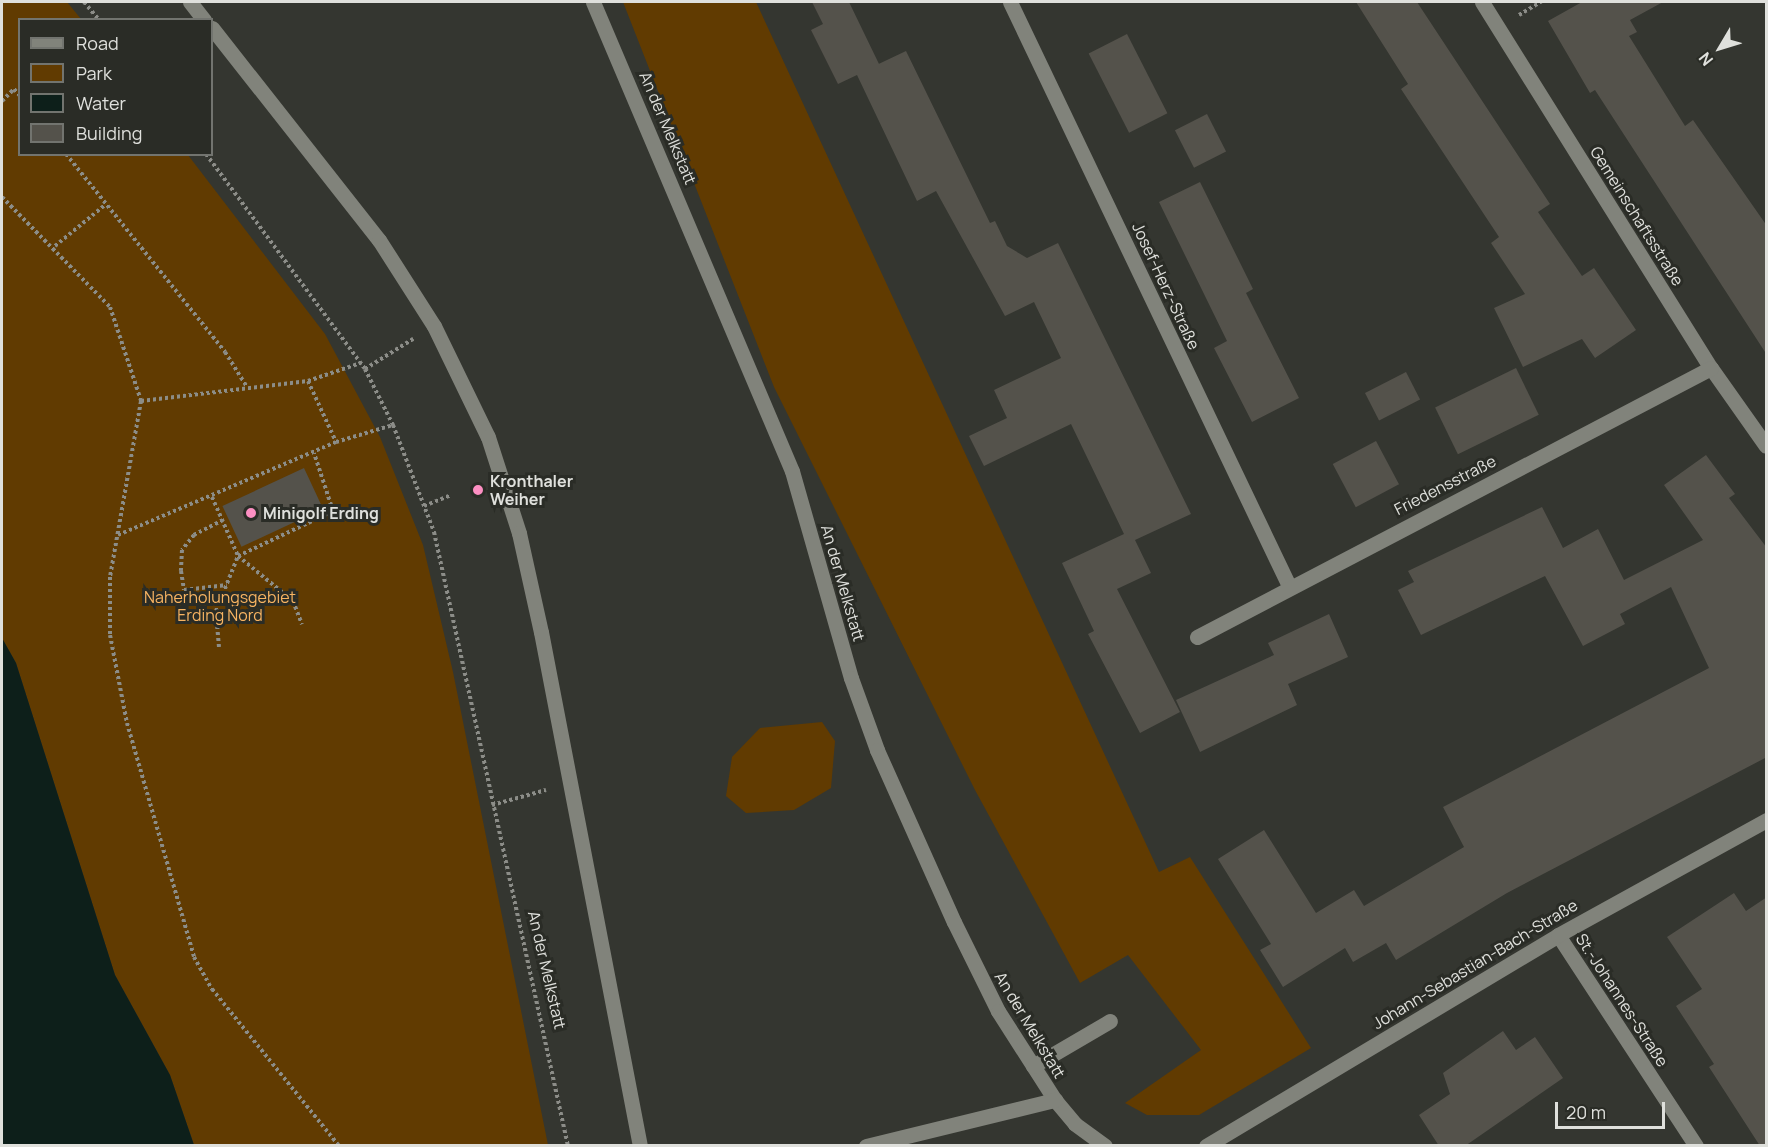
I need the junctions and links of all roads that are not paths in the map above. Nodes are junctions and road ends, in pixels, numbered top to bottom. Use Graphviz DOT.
graph roads {
  1 [pos="190,2"];
  2 [pos="593,2"];
  3 [pos="1010,2"];
  4 [pos="1482,2"];
  5 [pos="202,18"];
  6 [pos="213,29"];
  7 [pos="1711,368"];
  8 [pos="1767,446"];
  9 [pos="1289,586"];
  10 [pos="1197,637"];
  11 [pos="1767,820"];
  12 [pos="1558,935"];
  13 [pos="1110,1021"];
  14 [pos="1033,1066"];
  15 [pos="1055,1100"];
  16 [pos="640,1146"];
  17 [pos="866,1146"];
  18 [pos="1106,1146"];
  19 [pos="1206,1146"];
  20 [pos="1696,1146"];
  1 -- 5 [label="street"];
  2 -- 14 [label="street, An der Melkstatt"];
  3 -- 9 [label="street, Josef-Herz-Straße"];
  4 -- 7 [label="street, Gemeinschaftsstraße"];
  6 -- 16 [label="street"];
  7 -- 8 [label="street, Gemeinschaftsstraße"];
  7 -- 9 [label="street, Friedensstraße"];
  9 -- 10 [label="street, Friedensstraße"];
  11 -- 12 [label="street, Johann-Sebastian-Bach-Straße"];
  12 -- 19 [label="street, Johann-Sebastian-Bach-Straße"];
  12 -- 20 [label="street, St.-Johannes-Straße"];
  13 -- 14 [label="street"];
  14 -- 15 [label="street, An der Melkstatt"];
  15 -- 17 [label="street"];
  15 -- 18 [label="street, An der Melkstatt"];
}
